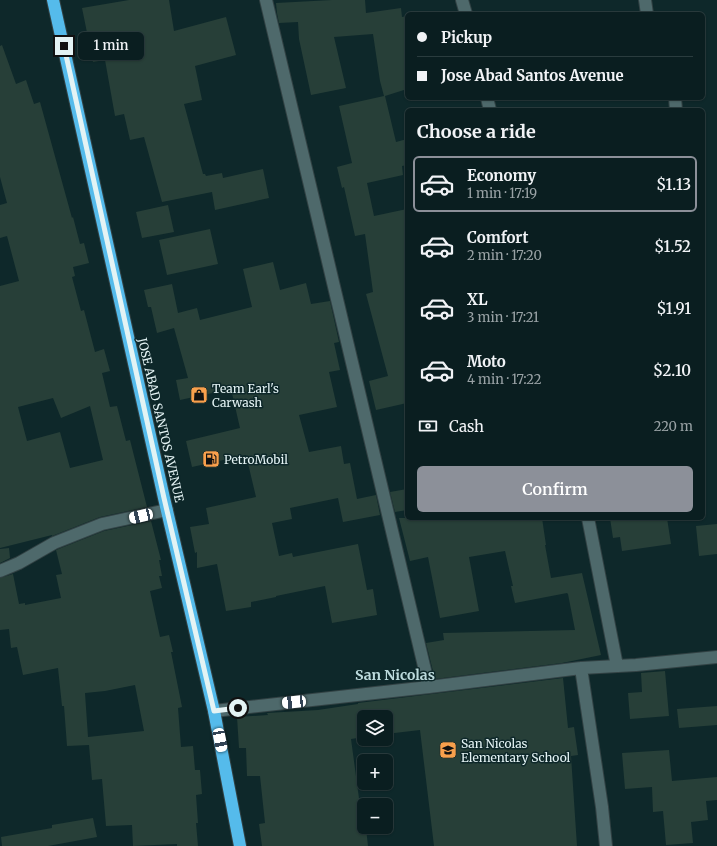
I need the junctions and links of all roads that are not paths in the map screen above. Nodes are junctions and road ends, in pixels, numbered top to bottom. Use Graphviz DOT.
graph roads {
  1 [pos="53,0"];
  2 [pos="266,0"];
  3 [pos="462,0"];
  4 [pos="645,0"];
  5 [pos="465,12"];
  6 [pos="647,12"];
  7 [pos="167,510"];
  8 [pos="588,520"];
  9 [pos="0,571"];
  10 [pos="717,657"];
  11 [pos="616,666"];
  12 [pos="581,668"];
  13 [pos="429,687"];
  14 [pos="214,711"];
  15 [pos="240,846"];
  16 [pos="606,846"];
  1 -- 7 [label="highway, JOSE ABAD SANTOS AVENUE"];
  2 -- 13 [label="street"];
  3 -- 5 [label="street"];
  4 -- 6 [label="street"];
  7 -- 9 [label="street"];
  7 -- 14 [label="highway, JOSE ABAD SANTOS AVENUE"];
  8 -- 11 [label="street"];
  10 -- 11 [label="street"];
  11 -- 12 [label="street"];
  12 -- 13 [label="street"];
  12 -- 16 [label="street"];
  13 -- 14 [label="street"];
  14 -- 15 [label="highway, JOSE ABAD SANTOS AVENUE"];
}
